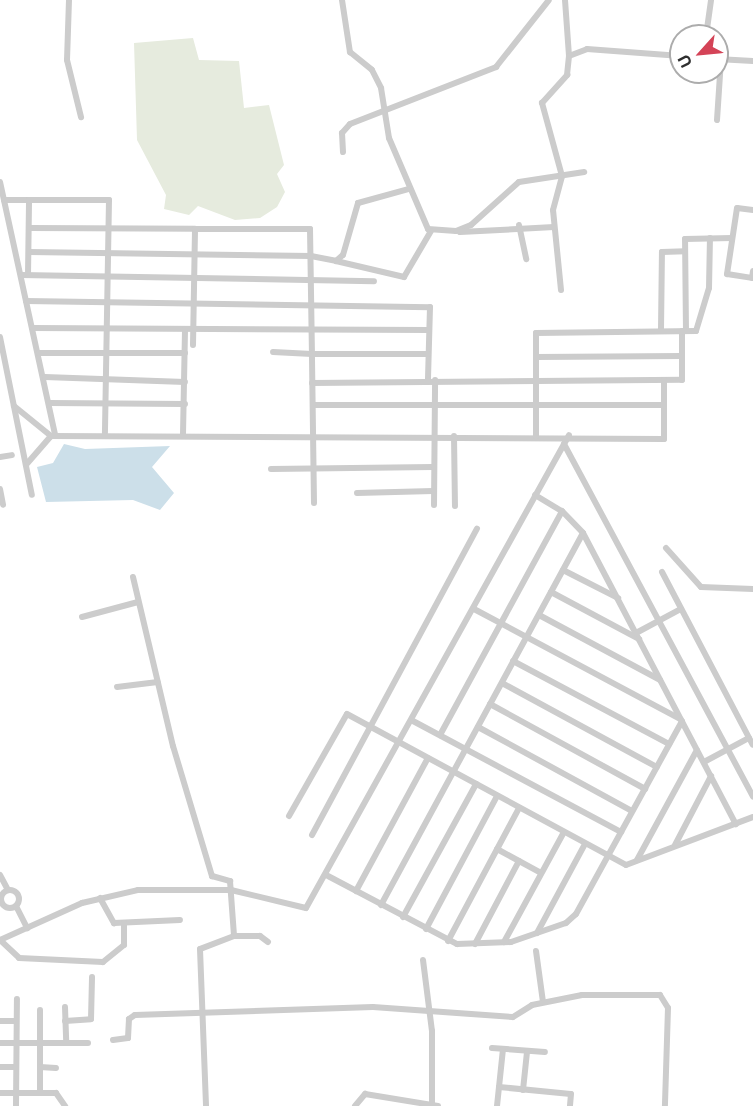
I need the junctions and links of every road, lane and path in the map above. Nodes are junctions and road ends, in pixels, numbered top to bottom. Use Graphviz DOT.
graph roads {
  1 [pos="69,0"];
  2 [pos="342,0"];
  3 [pos="549,0"];
  4 [pos="565,0"];
  5 [pos="711,0"];
  6 [pos="708,24"];
  7 [pos="669,55"];
  8 [pos="569,56"];
  9 [pos="729,60"];
  10 [pos="753,61"];
  11 [pos="718,84"];
  12 [pos="386,114"];
  13 [pos="81,117"];
  14 [pos="717,120"];
  15 [pos="343,152"];
  16 [pos="584,172"];
  17 [pos="562,176"];
  18 [pos="0,182"];
  19 [pos="409,189"];
  20 [pos="4,200"];
  21 [pos="29,201"];
  22 [pos="753,210"];
  23 [pos="519,225"];
  24 [pos="554,226"];
  25 [pos="30,228"];
  26 [pos="109,228"];
  27 [pos="195,230"];
  28 [pos="431,231"];
  29 [pos="456,231"];
  30 [pos="711,238"];
  31 [pos="732,238"];
  32 [pos="685,251"];
  33 [pos="29,252"];
  34 [pos="109,254"];
  35 [pos="195,254"];
  36 [pos="311,256"];
  37 [pos="526,259"];
  38 [pos="336,261"];
  39 [pos="753,271"];
  40 [pos="25,275"];
  41 [pos="108,277"];
  42 [pos="194,279"];
  43 [pos="311,279"];
  44 [pos="374,281"];
  45 [pos="561,290"];
  46 [pos="27,301"];
  47 [pos="108,301"];
  48 [pos="194,304"];
  49 [pos="311,305"];
  50 [pos="108,327"];
  51 [pos="33,328"];
  52 [pos="311,328"];
  53 [pos="185,329"];
  54 [pos="193,330"];
  55 [pos="429,330"];
  56 [pos="661,330"];
  57 [pos="684,331"];
  58 [pos="0,337"];
  59 [pos="193,345"];
  60 [pos="273,352"];
  61 [pos="39,353"];
  62 [pos="185,353"];
  63 [pos="108,354"];
  64 [pos="312,354"];
  65 [pos="428,354"];
  66 [pos="682,356"];
  67 [pos="536,357"];
  68 [pos="3,365"];
  69 [pos="45,377"];
  70 [pos="109,379"];
  71 [pos="432,380"];
  72 [pos="536,380"];
  73 [pos="664,380"];
  74 [pos="185,382"];
  75 [pos="312,383"];
  76 [pos="50,403"];
  77 [pos="108,403"];
  78 [pos="185,404"];
  79 [pos="14,405"];
  80 [pos="313,405"];
  81 [pos="434,405"];
  82 [pos="536,405"];
  83 [pos="664,405"];
  84 [pos="105,433"];
  85 [pos="183,434"];
  86 [pos="53,435"];
  87 [pos="569,435"];
  88 [pos="313,436"];
  89 [pos="454,436"];
  90 [pos="536,436"];
  91 [pos="433,437"];
  92 [pos="564,444"];
  93 [pos="12,455"];
  94 [pos="0,457"];
  95 [pos="26,465"];
  96 [pos="434,467"];
  97 [pos="271,469"];
  98 [pos="314,469"];
  99 [pos="0,489"];
  100 [pos="434,491"];
  101 [pos="357,493"];
  102 [pos="32,495"];
  103 [pos="535,495"];
  104 [pos="315,504"];
  105 [pos="3,505"];
  106 [pos="434,505"];
  107 [pos="455,506"];
  108 [pos="562,511"];
  109 [pos="477,529"];
  110 [pos="583,533"];
  111 [pos="666,548"];
  112 [pos="563,570"];
  113 [pos="662,572"];
  114 [pos="134,577"];
  115 [pos="753,589"];
  116 [pos="551,592"];
  117 [pos="618,598"];
  118 [pos="138,602"];
  119 [pos="474,609"];
  120 [pos="681,609"];
  121 [pos="539,615"];
  122 [pos="82,617"];
  123 [pos="659,621"];
  124 [pos="501,623"];
  125 [pos="637,636"];
  126 [pos="526,637"];
  127 [pos="513,661"];
  128 [pos="660,680"];
  129 [pos="158,682"];
  130 [pos="502,683"];
  131 [pos="117,687"];
  132 [pos="490,704"];
  133 [pos="681,720"];
  134 [pos="413,721"];
  135 [pos="370,727"];
  136 [pos="478,727"];
  137 [pos="440,735"];
  138 [pos="751,741"];
  139 [pos="401,743"];
  140 [pos="669,744"];
  141 [pos="465,749"];
  142 [pos="728,749"];
  143 [pos="697,750"];
  144 [pos="428,758"];
  145 [pos="704,762"];
  146 [pos="657,767"];
  147 [pos="453,772"];
  148 [pos="711,777"];
  149 [pos="476,784"];
  150 [pos="645,789"];
  151 [pos="497,796"];
  152 [pos="753,796"];
  153 [pos="519,808"];
  154 [pos="632,811"];
  155 [pos="289,816"];
  156 [pos="753,817"];
  157 [pos="736,824"];
  158 [pos="564,832"];
  159 [pos="621,832"];
  160 [pos="312,835"];
  161 [pos="585,844"];
  162 [pos="675,845"];
  163 [pos="497,849"];
  164 [pos="608,856"];
  165 [pos="637,860"];
  166 [pos="519,861"];
  167 [pos="541,873"];
  168 [pos="0,875"];
  169 [pos="328,876"];
  170 [pos="4,890"];
  171 [pos="231,890"];
  172 [pos="356,891"];
  173 [pos="100,898"];
  174 [pos="381,905"];
  175 [pos="16,906"];
  176 [pos="403,917"];
  177 [pos="180,920"];
  178 [pos="124,923"];
  179 [pos="27,928"];
  180 [pos="426,929"];
  181 [pos="537,933"];
  182 [pos="234,936"];
  183 [pos="0,940"];
  184 [pos="448,941"];
  185 [pos="268,942"];
  186 [pos="504,942"];
  187 [pos="475,944"];
  188 [pos="536,951"];
  189 [pos="423,960"];
  190 [pos="92,977"];
  191 [pos="16,999"];
  192 [pos="543,1002"];
  193 [pos="65,1007"];
  194 [pos="206,1009"];
  195 [pos="40,1010"];
  196 [pos="430,1014"];
  197 [pos="16,1020"];
  198 [pos="0,1021"];
  199 [pos="65,1021"];
  200 [pos="113,1040"];
  201 [pos="0,1043"];
  202 [pos="16,1043"];
  203 [pos="40,1043"];
  204 [pos="66,1043"];
  205 [pos="88,1043"];
  206 [pos="492,1048"];
  207 [pos="503,1048"];
  208 [pos="527,1051"];
  209 [pos="545,1052"];
  210 [pos="0,1067"];
  211 [pos="16,1067"];
  212 [pos="40,1067"];
  213 [pos="56,1068"];
  214 [pos="499,1087"];
  215 [pos="523,1090"];
  216 [pos="0,1093"];
  217 [pos="16,1093"];
  218 [pos="40,1093"];
  219 [pos="16,1106"];
  220 [pos="65,1106"];
  221 [pos="206,1106"];
  222 [pos="355,1106"];
  223 [pos="435,1106"];
  224 [pos="497,1106"];
  225 [pos="570,1106"];
  226 [pos="665,1106"];
  1 -- 13 [label="street"];
  2 -- 12 [label="street"];
  3 -- 12 [label="street"];
  4 -- 8 [label="street"];
  5 -- 6 [label="street"];
  7 -- 8 [label="street"];
  8 -- 17 [label="street"];
  9 -- 10 [label="street"];
  11 -- 14 [label="street"];
  12 -- 15 [label="street"];
  12 -- 19 [label="street"];
  16 -- 17 [label="street"];
  17 -- 24 [label="street"];
  17 -- 29 [label="street"];
  18 -- 20 [label="street"];
  19 -- 28 [label="street"];
  19 -- 38 [label="street"];
  20 -- 21 [label="street"];
  20 -- 40 [label="street"];
  21 -- 25 [label="street"];
  21 -- 26 [label="street"];
  22 -- 31 [label="street"];
  23 -- 24 [label="street"];
  23 -- 29 [label="street"];
  23 -- 37 [label="street"];
  24 -- 45 [label="street"];
  25 -- 26 [label="street"];
  25 -- 33 [label="street"];
  26 -- 27 [label="street"];
  26 -- 34 [label="street"];
  27 -- 35 [label="street"];
  27 -- 36 [label="street"];
  28 -- 29 [label="street"];
  28 -- 38 [label="street"];
  30 -- 31 [label="street"];
  30 -- 32 [label="street"];
  30 -- 57 [label="street"];
  31 -- 39 [label="street"];
  32 -- 56 [label="street"];
  32 -- 57 [label="street"];
  33 -- 34 [label="street"];
  33 -- 40 [label="street"];
  34 -- 35 [label="street"];
  34 -- 41 [label="street"];
  35 -- 36 [label="street"];
  35 -- 42 [label="street"];
  36 -- 38 [label="street"];
  36 -- 43 [label="street"];
  40 -- 41 [label="street"];
  40 -- 46 [label="street"];
  41 -- 42 [label="street"];
  41 -- 47 [label="street"];
  42 -- 43 [label="street"];
  42 -- 48 [label="street"];
  43 -- 44 [label="street"];
  43 -- 49 [label="street"];
  46 -- 47 [label="street"];
  46 -- 51 [label="street"];
  47 -- 48 [label="street"];
  47 -- 50 [label="street"];
  48 -- 49 [label="street"];
  48 -- 54 [label="street"];
  49 -- 52 [label="street"];
  49 -- 55 [label="street"];
  50 -- 51 [label="street"];
  50 -- 53 [label="street"];
  50 -- 63 [label="street"];
  51 -- 61 [label="street"];
  52 -- 54 [label="street"];
  52 -- 55 [label="street"];
  52 -- 64 [label="street"];
  53 -- 54 [label="street"];
  53 -- 62 [label="street"];
  54 -- 59 [label="street"];
  55 -- 65 [label="street"];
  56 -- 57 [label="street"];
  56 -- 67 [label="street"];
  57 -- 66 [label="street"];
  58 -- 68 [label="street"];
  60 -- 64 [label="street"];
  61 -- 63 [label="street"];
  61 -- 69 [label="street"];
  62 -- 63 [label="street"];
  62 -- 74 [label="street"];
  63 -- 70 [label="street"];
  64 -- 65 [label="street"];
  64 -- 75 [label="street"];
  65 -- 71 [label="street"];
  66 -- 67 [label="street"];
  66 -- 73 [label="street"];
  67 -- 72 [label="street"];
  68 -- 79 [label="street"];
  69 -- 70 [label="street"];
  69 -- 76 [label="street"];
  70 -- 74 [label="street"];
  70 -- 77 [label="street"];
  71 -- 72 [label="street"];
  71 -- 75 [label="street"];
  71 -- 81 [label="street"];
  72 -- 73 [label="street"];
  72 -- 82 [label="street"];
  73 -- 83 [label="street"];
  74 -- 78 [label="street"];
  75 -- 80 [label="street"];
  76 -- 77 [label="street"];
  76 -- 86 [label="street"];
  77 -- 78 [label="street"];
  77 -- 84 [label="street"];
  78 -- 85 [label="street"];
  79 -- 86 [label="street"];
  79 -- 95 [label="street"];
  80 -- 81 [label="street"];
  80 -- 88 [label="street"];
  81 -- 82 [label="street"];
  81 -- 91 [label="street"];
  82 -- 83 [label="street"];
  82 -- 90 [label="street"];
  83 -- 87 [label="street"];
  84 -- 85 [label="street"];
  84 -- 86 [label="street"];
  85 -- 88 [label="street"];
  86 -- 95 [label="street"];
  87 -- 90 [label="street"];
  87 -- 92 [label="street"];
  88 -- 91 [label="street"];
  88 -- 98 [label="street"];
  89 -- 90 [label="street"];
  89 -- 91 [label="street"];
  89 -- 107 [label="street"];
  91 -- 96 [label="street"];
  92 -- 103 [label="street"];
  92 -- 123 [label="street"];
  93 -- 94 [label="street"];
  95 -- 102 [label="street"];
  96 -- 98 [label="street"];
  96 -- 100 [label="street"];
  97 -- 98 [label="street"];
  98 -- 104 [label="street"];
  99 -- 105 [label="street"];
  100 -- 101 [label="street"];
  100 -- 106 [label="street"];
  103 -- 108 [label="street"];
  103 -- 119 [label="street"];
  108 -- 110 [label="street"];
  108 -- 124 [label="street"];
  109 -- 135 [label="street"];
  110 -- 112 [label="street"];
  110 -- 117 [label="street"];
  111 -- 115 [label="street"];
  112 -- 116 [label="street"];
  112 -- 117 [label="street"];
  113 -- 120 [label="street"];
  114 -- 118 [label="street"];
  116 -- 121 [label="street"];
  116 -- 125 [label="street"];
  117 -- 125 [label="street"];
  118 -- 122 [label="street"];
  118 -- 129 [label="street"];
  119 -- 124 [label="street"];
  119 -- 134 [label="street"];
  120 -- 123 [label="street"];
  120 -- 138 [label="street"];
  121 -- 126 [label="street"];
  121 -- 128 [label="street"];
  123 -- 125 [label="street"];
  123 -- 142 [label="street"];
  124 -- 126 [label="street"];
  124 -- 137 [label="street"];
  125 -- 128 [label="street"];
  126 -- 127 [label="street"];
  126 -- 133 [label="street"];
  127 -- 130 [label="street"];
  127 -- 140 [label="street"];
  128 -- 133 [label="street"];
  129 -- 131 [label="street"];
  129 -- 171 [label="street"];
  130 -- 132 [label="street"];
  130 -- 146 [label="street"];
  132 -- 136 [label="street"];
  132 -- 150 [label="street"];
  133 -- 140 [label="street"];
  133 -- 143 [label="street"];
  134 -- 137 [label="street"];
  134 -- 139 [label="street"];
  135 -- 139 [label="street"];
  135 -- 155 [label="street"];
  135 -- 160 [label="street"];
  136 -- 141 [label="street"];
  136 -- 154 [label="street"];
  137 -- 141 [label="street"];
  138 -- 142 [label="street"];
  139 -- 144 [label="street"];
  139 -- 169 [label="street"];
  140 -- 146 [label="street"];
  141 -- 147 [label="street"];
  141 -- 159 [label="street"];
  142 -- 145 [label="street"];
  142 -- 152 [label="street"];
  143 -- 145 [label="street"];
  143 -- 165 [label="street"];
  144 -- 147 [label="street"];
  144 -- 172 [label="street"];
  145 -- 148 [label="street"];
  146 -- 150 [label="street"];
  147 -- 149 [label="street"];
  147 -- 174 [label="street"];
  148 -- 157 [label="street"];
  148 -- 162 [label="street"];
  149 -- 151 [label="street"];
  149 -- 176 [label="street"];
  150 -- 154 [label="street"];
  151 -- 153 [label="street"];
  151 -- 180 [label="street"];
  153 -- 158 [label="street"];
  153 -- 163 [label="street"];
  154 -- 159 [label="street"];
  156 -- 157 [label="street"];
  157 -- 162 [label="street"];
  158 -- 161 [label="street"];
  158 -- 167 [label="street"];
  159 -- 164 [label="street"];
  161 -- 164 [label="street"];
  161 -- 181 [label="street"];
  162 -- 165 [label="street"];
  163 -- 166 [label="street"];
  163 -- 184 [label="street"];
  164 -- 165 [label="street"];
  164 -- 181 [label="street"];
  166 -- 167 [label="street"];
  166 -- 187 [label="street"];
  167 -- 186 [label="street"];
  168 -- 170 [label="street"];
  169 -- 171 [label="street"];
  169 -- 172 [label="street"];
  170 -- 175 [label="street"];
  170 -- 175 [label="street"];
  171 -- 173 [label="street"];
  171 -- 182 [label="street"];
  172 -- 174 [label="street"];
  173 -- 178 [label="street"];
  173 -- 179 [label="street"];
  174 -- 176 [label="street"];
  175 -- 179 [label="street"];
  176 -- 180 [label="street"];
  177 -- 178 [label="street"];
  178 -- 183 [label="street"];
  179 -- 183 [label="street"];
  180 -- 184 [label="street"];
  181 -- 186 [label="street"];
  182 -- 185 [label="street"];
  182 -- 194 [label="street"];
  184 -- 187 [label="street"];
  186 -- 187 [label="street"];
  188 -- 192 [label="street"];
  189 -- 196 [label="street"];
  190 -- 199 [label="street"];
  191 -- 197 [label="street"];
  192 -- 196 [label="street"];
  192 -- 226 [label="street"];
  193 -- 199 [label="street"];
  194 -- 196 [label="street"];
  194 -- 200 [label="street"];
  194 -- 221 [label="street"];
  195 -- 203 [label="street"];
  196 -- 223 [label="street"];
  197 -- 198 [label="street"];
  197 -- 202 [label="street"];
  199 -- 204 [label="street"];
  201 -- 202 [label="street"];
  202 -- 203 [label="street"];
  202 -- 211 [label="street"];
  203 -- 204 [label="street"];
  203 -- 212 [label="street"];
  204 -- 205 [label="street"];
  206 -- 207 [label="street"];
  207 -- 208 [label="street"];
  207 -- 214 [label="street"];
  208 -- 209 [label="street"];
  208 -- 215 [label="street"];
  210 -- 211 [label="street"];
  211 -- 217 [label="street"];
  212 -- 213 [label="street"];
  212 -- 218 [label="street"];
  214 -- 215 [label="street"];
  214 -- 224 [label="street"];
  215 -- 225 [label="street"];
  216 -- 217 [label="street"];
  217 -- 218 [label="street"];
  217 -- 219 [label="street"];
  218 -- 220 [label="street"];
  222 -- 223 [label="street"];
}
